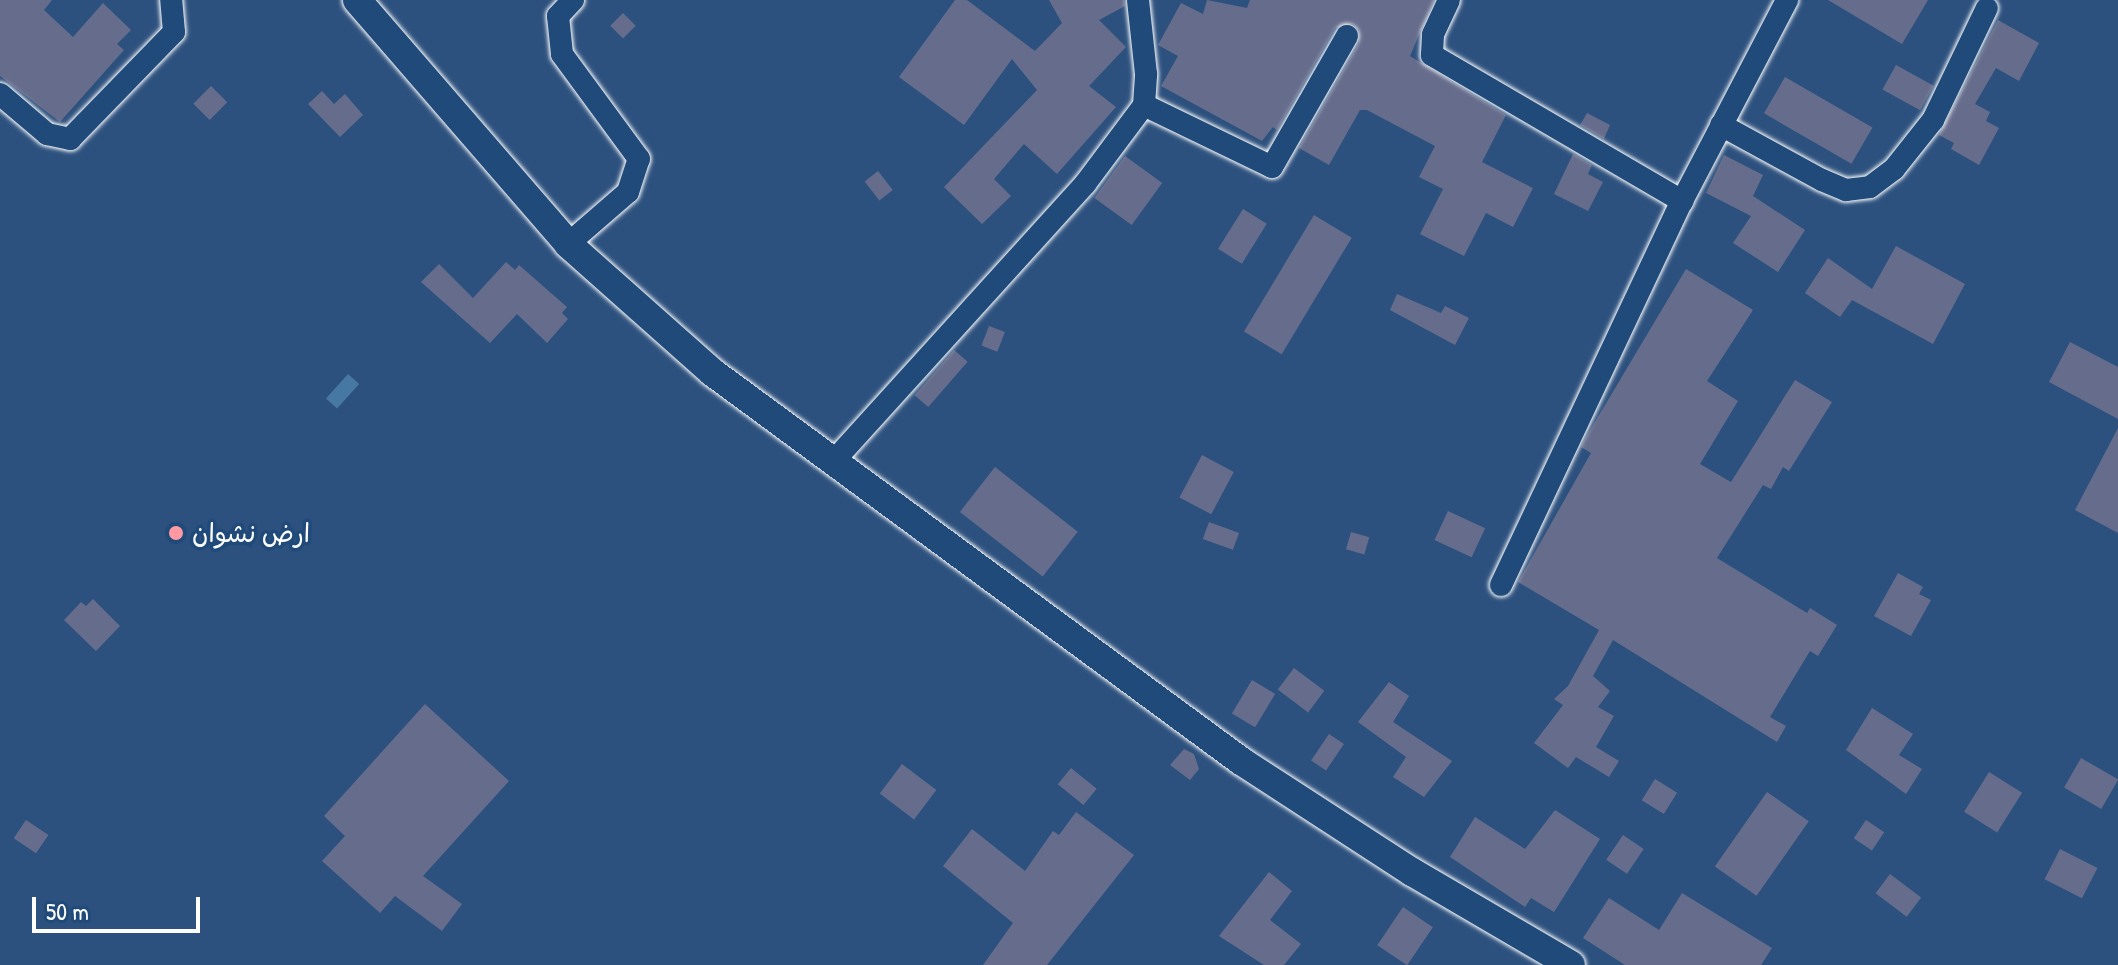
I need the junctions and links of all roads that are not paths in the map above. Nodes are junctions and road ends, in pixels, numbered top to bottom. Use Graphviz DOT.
graph roads {
  1 [pos="171,0"];
  2 [pos="357,0"];
  3 [pos="573,0"];
  4 [pos="1138,0"];
  5 [pos="1449,0"];
  6 [pos="1787,0"];
  7 [pos="1987,8"];
  8 [pos="1347,36"];
  9 [pos="0,94"];
  10 [pos="1144,105"];
  11 [pos="1721,125"];
  12 [pos="1682,201"];
  13 [pos="568,244"];
  14 [pos="832,463"];
  15 [pos="1501,585"];
  16 [pos="1571,965"];
  1 -- 9 [label="street"];
  2 -- 13 [label="street"];
  3 -- 13 [label="street"];
  4 -- 10 [label="street"];
  5 -- 12 [label="street"];
  6 -- 11 [label="street"];
  7 -- 11 [label="street"];
  8 -- 10 [label="street"];
  10 -- 14 [label="street"];
  11 -- 12 [label="street"];
  12 -- 15 [label="street"];
  13 -- 14 [label="street"];
  14 -- 16 [label="street"];
}
